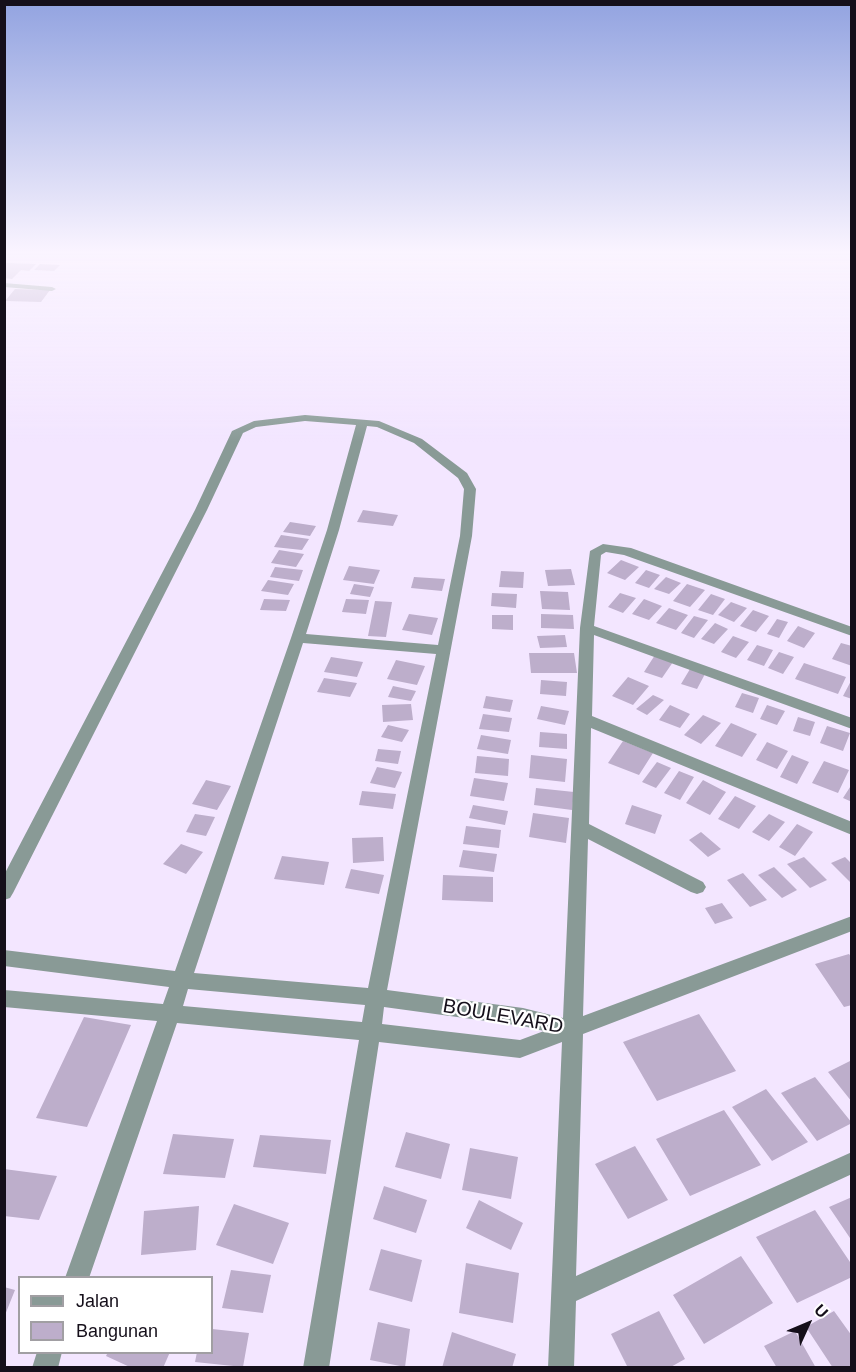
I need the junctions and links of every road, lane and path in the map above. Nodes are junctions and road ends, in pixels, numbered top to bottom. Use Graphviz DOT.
graph roads {
  1 [pos="363,421"];
  2 [pos="587,628"];
  3 [pos="852,632"];
  4 [pos="298,638"];
  5 [pos="443,650"];
  6 [pos="584,719"];
  7 [pos="852,724"];
  8 [pos="581,828"];
  9 [pos="852,829"];
  10 [pos="697,887"];
  11 [pos="4,893"];
  12 [pos="852,923"];
  13 [pos="4,958"];
  14 [pos="180,980"];
  15 [pos="376,997"];
  16 [pos="4,999"];
  17 [pos="170,1014"];
  18 [pos="573,1029"];
  19 [pos="370,1032"];
  20 [pos="852,1163"];
  21 [pos="78,1276"];
  22 [pos="563,1294"];
  23 [pos="316,1368"];
  24 [pos="561,1368"];
  1 -- 4 [label="street"];
  1 -- 5 [label="street"];
  1 -- 11 [label="street"];
  2 -- 3 [label="street"];
  2 -- 6 [label="street"];
  2 -- 7 [label="street"];
  4 -- 5 [label="street"];
  4 -- 14 [label="street"];
  5 -- 15 [label="street"];
  6 -- 8 [label="street"];
  6 -- 9 [label="street"];
  8 -- 10 [label="street"];
  8 -- 18 [label="street"];
  12 -- 18 [label="street"];
  13 -- 14 [label="street, BOULEVARD"];
  14 -- 15 [label="street, BOULEVARD"];
  14 -- 17 [label="street"];
  15 -- 18 [label="street, BOULEVARD"];
  15 -- 19 [label="street"];
  16 -- 17 [label="street, BOULEVARD"];
  17 -- 19 [label="street, BOULEVARD"];
  17 -- 21 [label="street"];
  18 -- 19 [label="street, BOULEVARD"];
  18 -- 22 [label="street"];
  19 -- 23 [label="street"];
  20 -- 22 [label="street"];
  22 -- 24 [label="street"];
}
